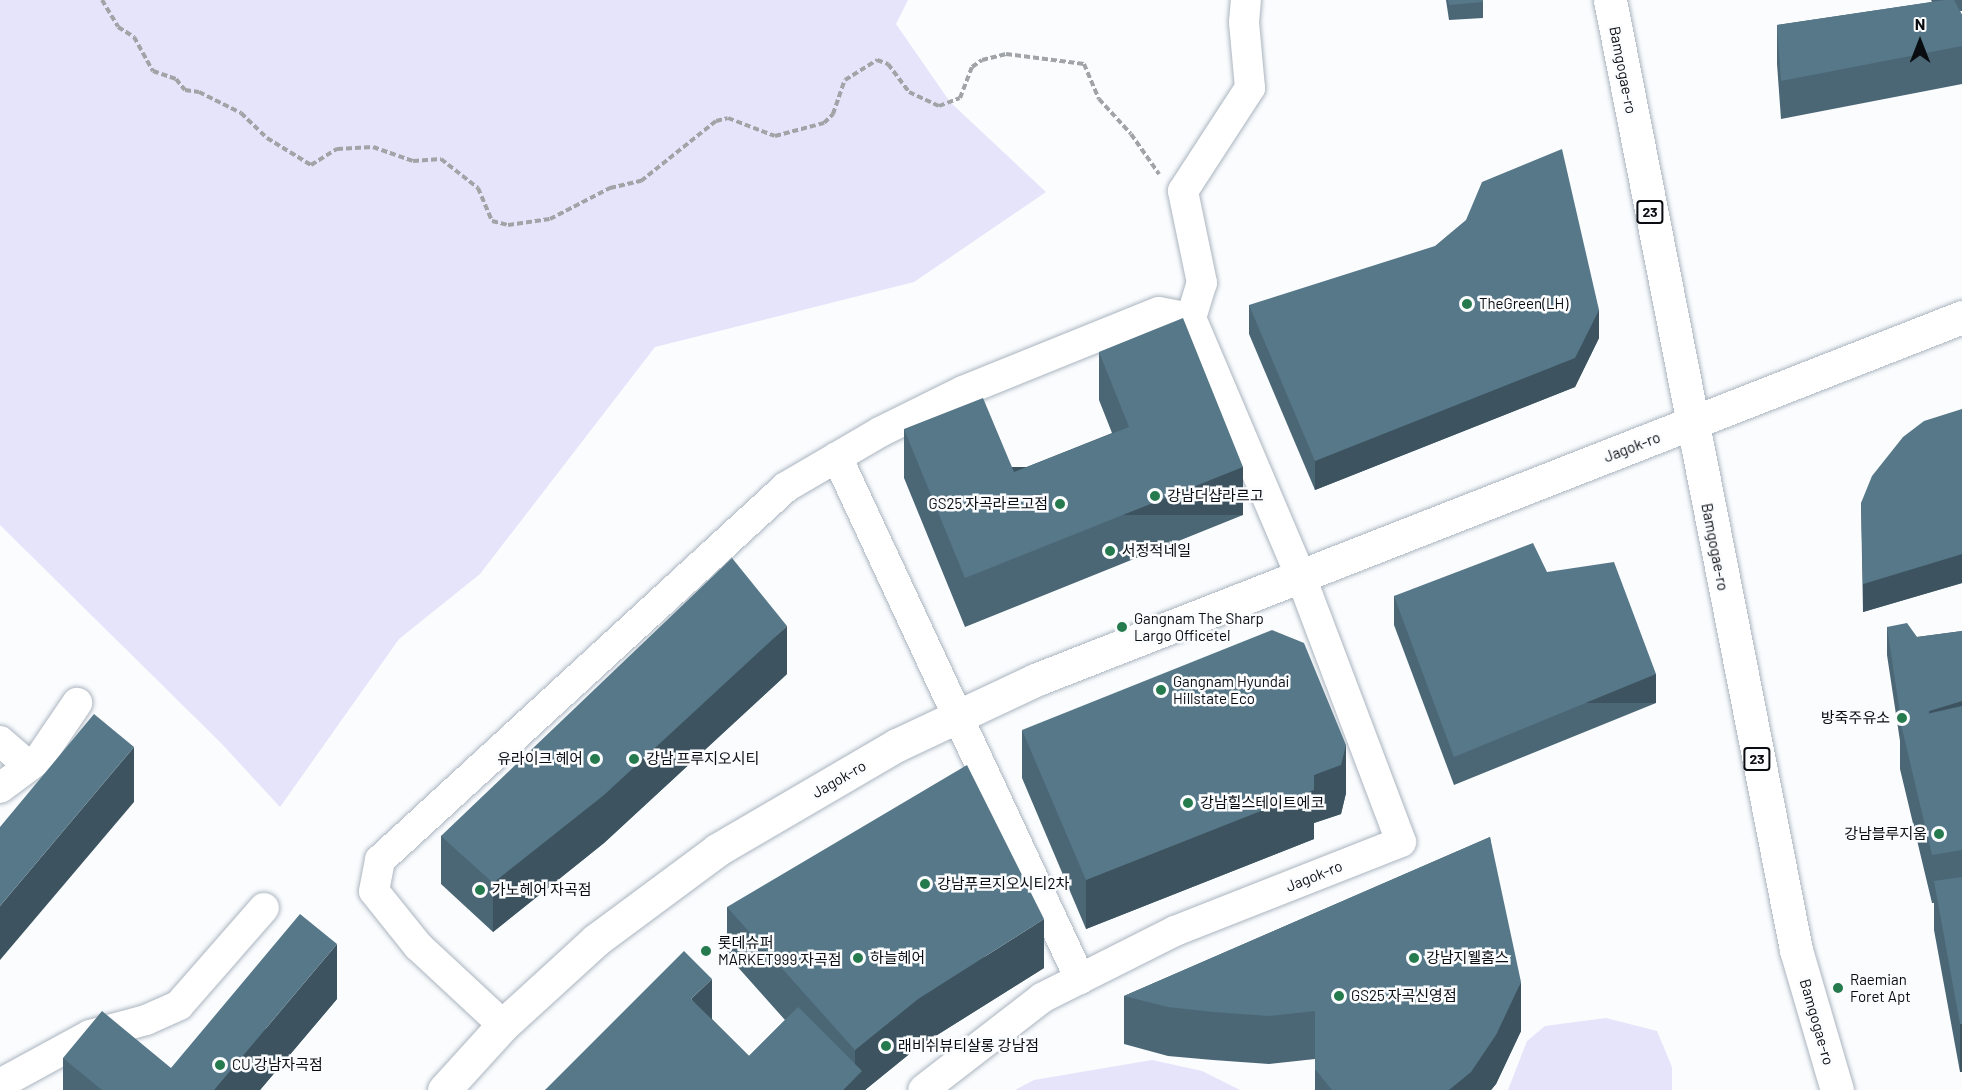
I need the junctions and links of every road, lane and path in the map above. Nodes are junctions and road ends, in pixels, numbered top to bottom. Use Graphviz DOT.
graph roads {
  1 [pos="102,0"];
  2 [pos="1246,0"];
  3 [pos="1610,0"];
  4 [pos="1182,191"];
  5 [pos="1191,318"];
  6 [pos="1962,318"];
  7 [pos="1690,424"];
  8 [pos="837,457"];
  9 [pos="1301,577"];
  10 [pos="77,703"];
  11 [pos="956,717"];
  12 [pos="0,741"];
  13 [pos="29,766"];
  14 [pos="0,788"];
  15 [pos="264,908"];
  16 [pos="1080,979"];
  17 [pos="503,1025"];
  18 [pos="0,1084"];
  19 [pos="444,1090"];
  20 [pos="923,1090"];
  21 [pos="1837,1090"];
  1 -- 4 [label="path"];
  2 -- 4 [label="street"];
  3 -- 7 [label="main road, Bamgogae-ro / 23"];
  4 -- 5 [label="street"];
  5 -- 8 [label="street"];
  5 -- 9 [label="street"];
  6 -- 7 [label="main road, Jagok-ro"];
  7 -- 9 [label="main road, Jagok-ro"];
  7 -- 21 [label="main road, Bamgogae-ro / 23"];
  8 -- 11 [label="street"];
  8 -- 17 [label="street"];
  9 -- 11 [label="main road, Jagok-ro"];
  9 -- 16 [label="street, Jagok-ro"];
  10 -- 13 [label="street"];
  11 -- 16 [label="street"];
  11 -- 17 [label="main road, Jagok-ro"];
  12 -- 13 [label="street"];
  13 -- 14 [label="street"];
  15 -- 18 [label="street"];
  16 -- 20 [label="street, Jagok-ro"];
  17 -- 19 [label="main road, Jagok-ro"];
}
